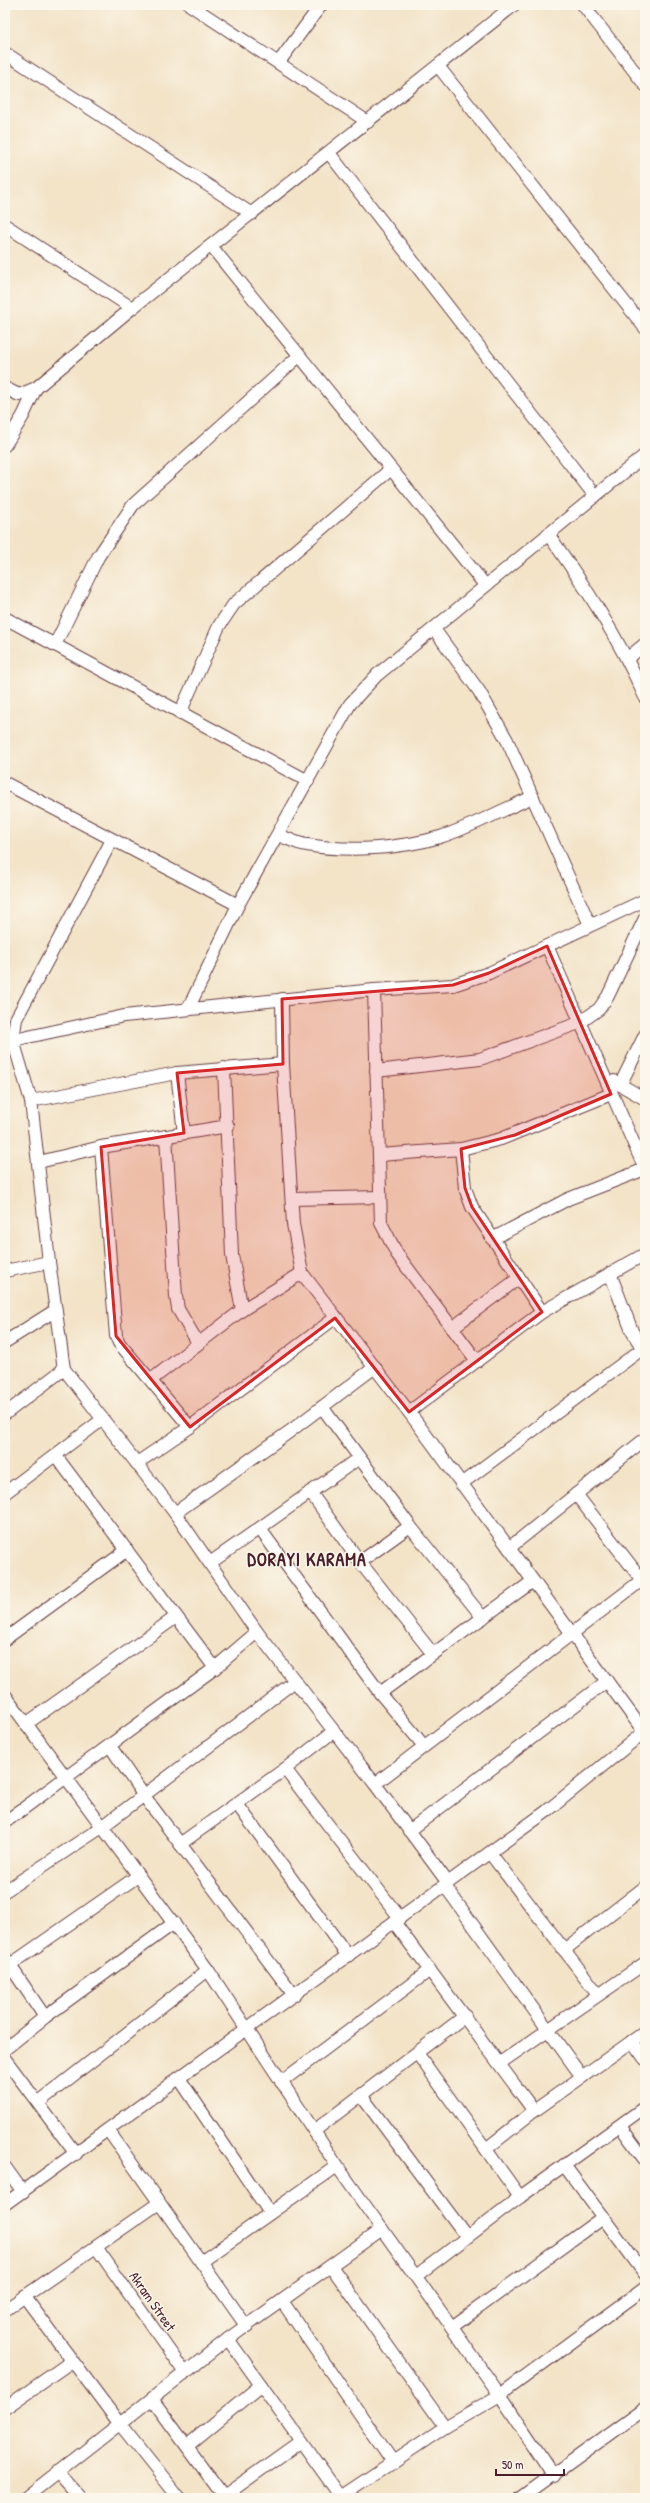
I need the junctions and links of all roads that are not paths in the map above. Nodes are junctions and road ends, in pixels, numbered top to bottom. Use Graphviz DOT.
graph roads {
  1 [pos="190,5"];
  2 [pos="321,5"];
  3 [pos="514,5"];
  4 [pos="583,5"];
  5 [pos="5,53"];
  6 [pos="279,62"];
  7 [pos="438,66"];
  8 [pos="645,85"];
  9 [pos="368,122"];
  10 [pos="329,153"];
  11 [pos="252,214"];
  12 [pos="5,225"];
  13 [pos="211,246"];
  14 [pos="132,308"];
  15 [pos="645,328"];
  16 [pos="299,356"];
  17 [pos="5,388"];
  18 [pos="36,388"];
  19 [pos="5,445"];
  20 [pos="645,454"];
  21 [pos="391,469"];
  22 [pos="595,496"];
  23 [pos="548,534"];
  24 [pos="484,585"];
  25 [pos="5,618"];
  26 [pos="434,629"];
  27 [pos="645,644"];
  28 [pos="55,645"];
  29 [pos="628,658"];
  30 [pos="645,697"];
  31 [pos="180,713"];
  32 [pos="308,781"];
  33 [pos="5,783"];
  34 [pos="533,797"];
  35 [pos="278,835"];
  36 [pos="112,840"];
  37 [pos="645,900"];
  38 [pos="238,905"];
  39 [pos="645,918"];
  40 [pos="590,925"];
  41 [pos="547,946"];
  42 [pos="374,990"];
  43 [pos="282,1000"];
  44 [pos="188,1010"];
  45 [pos="579,1023"];
  46 [pos="645,1035"];
  47 [pos="9,1041"];
  48 [pos="283,1064"];
  49 [pos="224,1068"];
  50 [pos="376,1072"];
  51 [pos="177,1073"];
  52 [pos="602,1074"];
  53 [pos="620,1085"];
  54 [pos="611,1094"];
  55 [pos="645,1099"];
  56 [pos="31,1101"];
  57 [pos="228,1126"];
  58 [pos="184,1133"];
  59 [pos="166,1136"];
  60 [pos="101,1147"];
  61 [pos="640,1148"];
  62 [pos="460,1149"];
  63 [pos="379,1155"];
  64 [pos="39,1162"];
  65 [pos="645,1169"];
  66 [pos="380,1197"];
  67 [pos="292,1199"];
  68 [pos="492,1239"];
  69 [pos="645,1254"];
  70 [pos="49,1262"];
  71 [pos="5,1271"];
  72 [pos="302,1273"];
  73 [pos="610,1273"];
  74 [pos="519,1278"];
  75 [pos="56,1310"];
  76 [pos="242,1310"];
  77 [pos="542,1312"];
  78 [pos="335,1318"];
  79 [pos="452,1328"];
  80 [pos="5,1342"];
  81 [pos="198,1343"];
  82 [pos="643,1351"];
  83 [pos="477,1362"];
  84 [pos="375,1367"];
  85 [pos="64,1369"];
  86 [pos="151,1380"];
  87 [pos="322,1407"];
  88 [pos="409,1412"];
  89 [pos="5,1414"];
  90 [pos="103,1419"];
  91 [pos="190,1427"];
  92 [pos="645,1439"];
  93 [pos="56,1456"];
  94 [pos="359,1458"];
  95 [pos="137,1463"];
  96 [pos="461,1484"];
  97 [pos="310,1492"];
  98 [pos="5,1493"];
  99 [pos="576,1494"];
  100 [pos="175,1513"];
  101 [pos="410,1526"];
  102 [pos="260,1529"];
  103 [pos="509,1548"];
  104 [pos="127,1550"];
  105 [pos="360,1562"];
  106 [pos="210,1563"];
  107 [pos="533,1581"];
  108 [pos="643,1582"];
  109 [pos="176,1617"];
  110 [pos="483,1618"];
  111 [pos="257,1632"];
  112 [pos="572,1634"];
  113 [pos="5,1639"];
  114 [pos="433,1654"];
  115 [pos="215,1668"];
  116 [pos="295,1681"];
  117 [pos="607,1681"];
  118 [pos="380,1692"];
  119 [pos="5,1695"];
  120 [pos="26,1724"];
  121 [pos="334,1731"];
  122 [pos="645,1733"];
  123 [pos="110,1746"];
  124 [pos="424,1746"];
  125 [pos="285,1769"];
  126 [pos="67,1778"];
  127 [pos="375,1784"];
  128 [pos="144,1796"];
  129 [pos="237,1804"];
  130 [pos="5,1822"];
  131 [pos="102,1826"];
  132 [pos="409,1831"];
  133 [pos="180,1844"];
  134 [pos="490,1853"];
  135 [pos="138,1876"];
  136 [pos="446,1885"];
  137 [pos="645,1887"];
  138 [pos="5,1891"];
  139 [pos="397,1920"];
  140 [pos="174,1923"];
  141 [pos="564,1950"];
  142 [pos="348,1956"];
  143 [pos="8,1962"];
  144 [pos="645,1963"];
  145 [pos="208,1970"];
  146 [pos="430,1970"];
  147 [pos="598,1994"];
  148 [pos="294,1995"];
  149 [pos="465,2016"];
  150 [pos="45,2017"];
  151 [pos="548,2029"];
  152 [pos="247,2030"];
  153 [pos="645,2032"];
  154 [pos="632,2041"];
  155 [pos="5,2049"];
  156 [pos="417,2053"];
  157 [pos="645,2059"];
  158 [pos="6,2063"];
  159 [pos="500,2063"];
  160 [pos="582,2077"];
  161 [pos="179,2078"];
  162 [pos="280,2082"];
  163 [pos="361,2095"];
  164 [pos="39,2102"];
  165 [pos="645,2107"];
  166 [pos="534,2111"];
  167 [pos="620,2126"];
  168 [pos="108,2130"];
  169 [pos="314,2131"];
  170 [pos="486,2149"];
  171 [pos="76,2154"];
  172 [pos="645,2160"];
  173 [pos="564,2165"];
  174 [pos="337,2166"];
  175 [pos="5,2167"];
  176 [pos="23,2192"];
  177 [pos="520,2197"];
  178 [pos="160,2203"];
  179 [pos="5,2204"];
  180 [pos="270,2213"];
  181 [pos="603,2217"];
  182 [pos="382,2229"];
  183 [pos="467,2237"];
  184 [pos="96,2247"];
  185 [pos="201,2262"];
  186 [pos="331,2266"];
  187 [pos="645,2274"];
  188 [pos="416,2276"];
  189 [pos="645,2288"];
  190 [pos="24,2296"];
  191 [pos="282,2301"];
  192 [pos="5,2310"];
  193 [pos="247,2327"];
  194 [pos="452,2327"];
  195 [pos="228,2339"];
  196 [pos="72,2361"];
  197 [pos="186,2373"];
  198 [pos="261,2386"];
  199 [pos="500,2395"];
  200 [pos="152,2399"];
  201 [pos="5,2408"];
  202 [pos="645,2408"];
  203 [pos="119,2423"];
  204 [pos="445,2427"];
  205 [pos="301,2441"];
  206 [pos="187,2446"];
  207 [pos="393,2462"];
  208 [pos="57,2472"];
  209 [pos="554,2476"];
  210 [pos="224,2497"];
  211 [pos="340,2497"];
  212 [pos="25,2498"];
  213 [pos="80,2498"];
  214 [pos="179,2498"];
  215 [pos="521,2498"];
  1 -- 6 [label="street"];
  2 -- 6 [label="street"];
  3 -- 7 [label="street"];
  4 -- 8 [label="street"];
  5 -- 11 [label="street"];
  6 -- 9 [label="street"];
  7 -- 9 [label="street"];
  7 -- 15 [label="street"];
  9 -- 10 [label="street"];
  10 -- 11 [label="street"];
  10 -- 22 [label="street"];
  11 -- 13 [label="street"];
  12 -- 14 [label="street"];
  13 -- 14 [label="street"];
  13 -- 16 [label="street"];
  14 -- 18 [label="street"];
  16 -- 21 [label="street"];
  16 -- 28 [label="street"];
  17 -- 18 [label="street"];
  18 -- 19 [label="street"];
  20 -- 22 [label="street"];
  21 -- 24 [label="street"];
  21 -- 31 [label="street"];
  22 -- 23 [label="street"];
  23 -- 24 [label="street"];
  23 -- 29 [label="street"];
  24 -- 26 [label="street"];
  25 -- 28 [label="street"];
  26 -- 32 [label="street"];
  26 -- 34 [label="street"];
  27 -- 29 [label="street"];
  28 -- 31 [label="street"];
  29 -- 30 [label="street"];
  31 -- 32 [label="street"];
  32 -- 35 [label="street"];
  33 -- 36 [label="street"];
  34 -- 35 [label="street"];
  34 -- 40 [label="street"];
  35 -- 38 [label="street"];
  36 -- 38 [label="street"];
  36 -- 47 [label="street"];
  37 -- 40 [label="street"];
  38 -- 44 [label="street"];
  39 -- 45 [label="street"];
  40 -- 41 [label="street"];
  41 -- 42 [label="street"];
  41 -- 45 [label="street"];
  42 -- 43 [label="street"];
  42 -- 50 [label="street"];
  43 -- 44 [label="street"];
  43 -- 48 [label="street"];
  44 -- 47 [label="street"];
  45 -- 50 [label="street"];
  45 -- 52 [label="street"];
  46 -- 53 [label="street"];
  47 -- 56 [label="street"];
  48 -- 49 [label="street"];
  48 -- 67 [label="street"];
  49 -- 51 [label="street"];
  49 -- 57 [label="street"];
  50 -- 63 [label="street"];
  51 -- 56 [label="street"];
  51 -- 58 [label="street"];
  52 -- 53 [label="street"];
  52 -- 54 [label="street"];
  53 -- 55 [label="street"];
  54 -- 61 [label="street"];
  54 -- 62 [label="street"];
  56 -- 64 [label="street"];
  57 -- 58 [label="street"];
  57 -- 76 [label="street"];
  58 -- 59 [label="street"];
  59 -- 60 [label="street"];
  59 -- 81 [label="street"];
  60 -- 64 [label="street"];
  60 -- 86 [label="street"];
  61 -- 65 [label="street"];
  62 -- 63 [label="street"];
  62 -- 68 [label="street"];
  63 -- 66 [label="street"];
  64 -- 70 [label="street"];
  65 -- 68 [label="street"];
  66 -- 67 [label="street"];
  66 -- 79 [label="street"];
  67 -- 72 [label="street"];
  68 -- 74 [label="street"];
  69 -- 73 [label="street"];
  70 -- 71 [label="street"];
  70 -- 75 [label="street"];
  72 -- 76 [label="street"];
  72 -- 78 [label="street"];
  73 -- 77 [label="street"];
  73 -- 82 [label="street"];
  74 -- 77 [label="street"];
  74 -- 79 [label="street"];
  75 -- 80 [label="street"];
  75 -- 85 [label="street"];
  76 -- 81 [label="street"];
  77 -- 83 [label="street"];
  78 -- 84 [label="street"];
  78 -- 91 [label="street"];
  79 -- 83 [label="street"];
  81 -- 86 [label="street"];
  82 -- 96 [label="street"];
  83 -- 88 [label="street"];
  84 -- 87 [label="street"];
  84 -- 88 [label="street"];
  85 -- 89 [label="street"];
  85 -- 90 [label="street"];
  86 -- 91 [label="street"];
  87 -- 94 [label="street"];
  87 -- 100 [label="street"];
  88 -- 96 [label="street"];
  90 -- 93 [label="street"];
  90 -- 95 [label="street"];
  91 -- 95 [label="street"];
  92 -- 99 [label="street"];
  93 -- 98 [label="street"];
  93 -- 104 [label="street"];
  94 -- 97 [label="street"];
  94 -- 101 [label="street"];
  95 -- 100 [label="street"];
  96 -- 103 [label="street"];
  97 -- 102 [label="street"];
  97 -- 105 [label="street"];
  99 -- 103 [label="street"];
  99 -- 108 [label="street"];
  100 -- 106 [label="street"];
  101 -- 105 [label="street"];
  101 -- 110 [label="street"];
  102 -- 106 [label="street"];
  102 -- 118 [label="street"];
  103 -- 107 [label="street"];
  104 -- 109 [label="street"];
  104 -- 113 [label="street"];
  105 -- 114 [label="street"];
  106 -- 111 [label="street"];
  107 -- 110 [label="street"];
  107 -- 112 [label="street"];
  108 -- 112 [label="street"];
  109 -- 115 [label="street"];
  109 -- 120 [label="street"];
  110 -- 114 [label="street"];
  111 -- 115 [label="street"];
  111 -- 116 [label="street"];
  112 -- 117 [label="street"];
  112 -- 124 [label="street"];
  114 -- 118 [label="street"];
  115 -- 123 [label="street"];
  116 -- 121 [label="street"];
  116 -- 128 [label="street"];
  117 -- 122 [label="street"];
  117 -- 132 [label="street"];
  118 -- 124 [label="street"];
  119 -- 120 [label="street"];
  120 -- 126 [label="street"];
  121 -- 125 [label="street"];
  121 -- 127 [label="street"];
  122 -- 134 [label="street"];
  123 -- 126 [label="street"];
  123 -- 128 [label="street"];
  124 -- 127 [label="street"];
  125 -- 129 [label="street"];
  125 -- 139 [label="street"];
  126 -- 130 [label="street"];
  126 -- 131 [label="street"];
  127 -- 132 [label="street"];
  128 -- 131 [label="street"];
  128 -- 133 [label="street"];
  129 -- 133 [label="street"];
  129 -- 142 [label="street"];
  131 -- 135 [label="street"];
  131 -- 138 [label="street"];
  132 -- 136 [label="street"];
  133 -- 148 [label="street"];
  134 -- 136 [label="street"];
  134 -- 141 [label="street"];
  135 -- 140 [label="street"];
  135 -- 143 [label="street"];
  136 -- 139 [label="street"];
  136 -- 151 [label="street"];
  137 -- 141 [label="street"];
  139 -- 142 [label="street"];
  139 -- 146 [label="street"];
  140 -- 145 [label="street"];
  140 -- 150 [label="street"];
  141 -- 147 [label="street"];
  142 -- 148 [label="street"];
  143 -- 150 [label="street"];
  144 -- 147 [label="street"];
  145 -- 152 [label="street"];
  145 -- 164 [label="street"];
  146 -- 149 [label="street"];
  146 -- 162 [label="street"];
  147 -- 151 [label="street"];
  148 -- 152 [label="street"];
  149 -- 156 [label="street"];
  149 -- 159 [label="street"];
  150 -- 155 [label="street"];
  151 -- 159 [label="street"];
  151 -- 160 [label="street"];
  152 -- 161 [label="street"];
  152 -- 162 [label="street"];
  153 -- 154 [label="street"];
  154 -- 157 [label="street"];
  154 -- 160 [label="street"];
  156 -- 163 [label="street"];
  156 -- 170 [label="street"];
  158 -- 164 [label="street"];
  159 -- 166 [label="street"];
  160 -- 166 [label="street"];
  161 -- 168 [label="street"];
  161 -- 180 [label="street"];
  162 -- 169 [label="street"];
  163 -- 169 [label="street"];
  163 -- 183 [label="street"];
  164 -- 171 [label="street"];
  165 -- 167 [label="street"];
  166 -- 170 [label="street"];
  167 -- 172 [label="street"];
  167 -- 173 [label="street"];
  168 -- 171 [label="street"];
  168 -- 178 [label="street"];
  169 -- 174 [label="street"];
  170 -- 177 [label="street"];
  171 -- 176 [label="street"];
  173 -- 177 [label="street"];
  173 -- 181 [label="street"];
  174 -- 180 [label="street"];
  174 -- 182 [label="street"];
  175 -- 176 [label="street"];
  176 -- 179 [label="street"];
  177 -- 183 [label="street"];
  178 -- 184 [label="street"];
  178 -- 185 [label="street"];
  180 -- 185 [label="street"];
  181 -- 187 [label="street"];
  181 -- 194 [label="street"];
  182 -- 186 [label="street"];
  182 -- 188 [label="street"];
  183 -- 188 [label="street"];
  184 -- 190 [label="street"];
  184 -- 197 [label="street, Akram Street"];
  185 -- 193 [label="street"];
  186 -- 191 [label="street"];
  186 -- 204 [label="street"];
  188 -- 194 [label="street"];
  189 -- 199 [label="street"];
  190 -- 192 [label="street"];
  190 -- 196 [label="street"];
  191 -- 193 [label="street"];
  191 -- 207 [label="street"];
  193 -- 195 [label="street"];
  194 -- 199 [label="street"];
  195 -- 197 [label="street"];
  195 -- 198 [label="street"];
  196 -- 201 [label="street"];
  196 -- 203 [label="street"];
  197 -- 200 [label="street"];
  198 -- 205 [label="street"];
  198 -- 206 [label="street"];
  199 -- 204 [label="street"];
  199 -- 209 [label="street"];
  200 -- 203 [label="street"];
  200 -- 206 [label="street"];
  202 -- 209 [label="street"];
  203 -- 208 [label="street"];
  203 -- 214 [label="street"];
  204 -- 207 [label="street"];
  205 -- 210 [label="street"];
  205 -- 211 [label="street"];
  206 -- 210 [label="street"];
  207 -- 211 [label="street"];
  208 -- 212 [label="street"];
  208 -- 213 [label="street"];
  209 -- 215 [label="street"];
}
